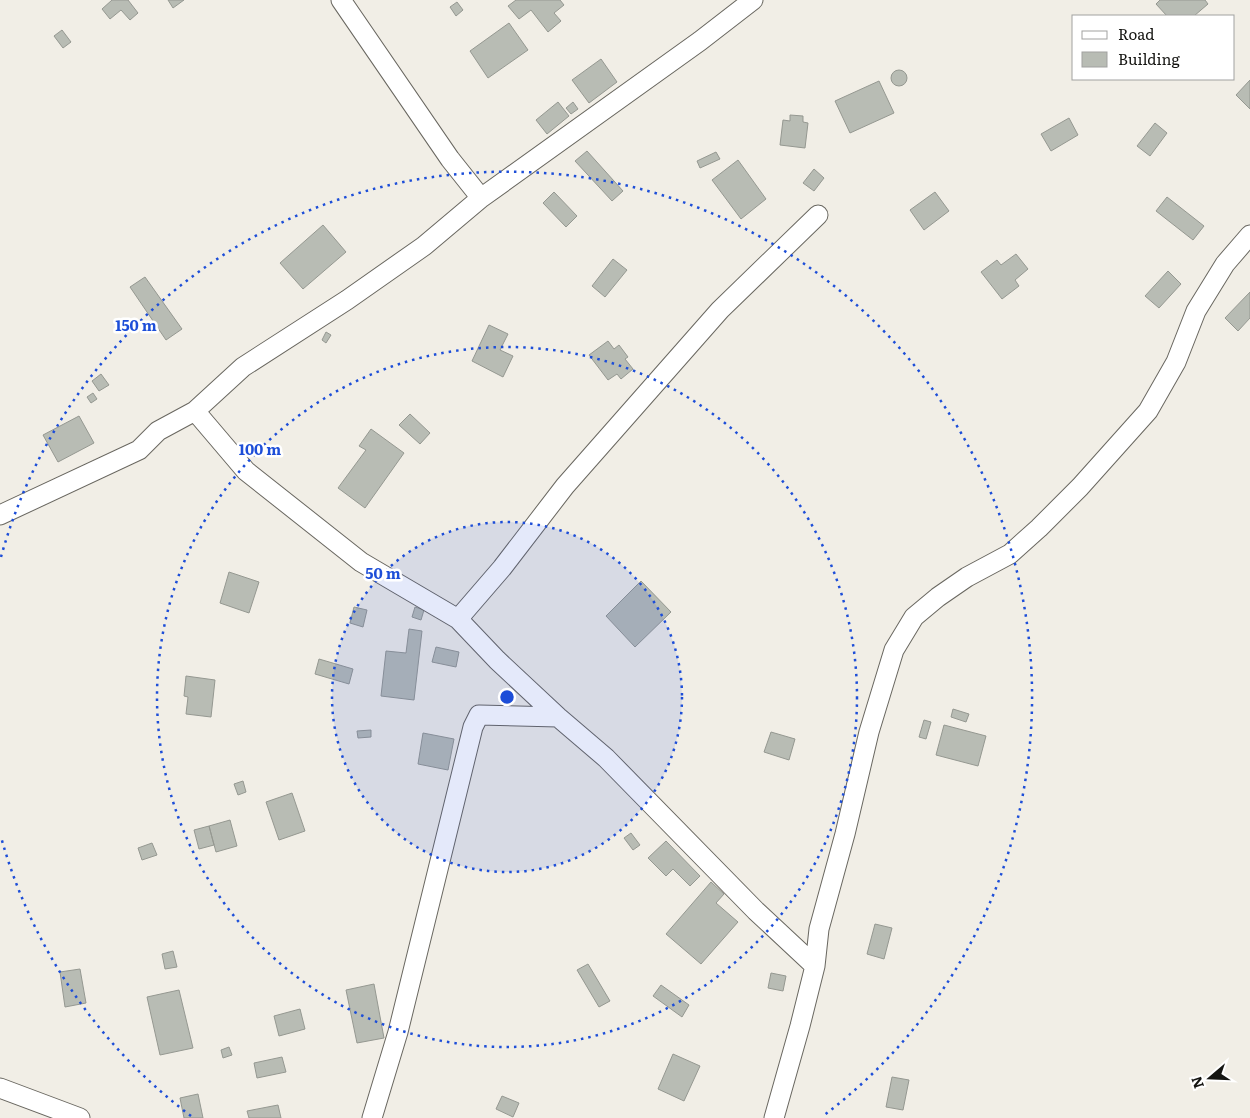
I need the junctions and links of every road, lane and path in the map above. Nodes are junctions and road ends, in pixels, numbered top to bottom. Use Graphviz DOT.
graph roads {
  1 [pos="341,0"];
  2 [pos="753,0"];
  3 [pos="481,198"];
  4 [pos="818,215"];
  5 [pos="1250,235"];
  6 [pos="195,411"];
  7 [pos="0,515"];
  8 [pos="458,619"];
  9 [pos="558,717"];
  10 [pos="815,966"];
  11 [pos="0,1088"];
  12 [pos="80,1118"];
  13 [pos="372,1118"];
  14 [pos="774,1118"];
  1 -- 3 [label="street"];
  2 -- 3 [label="street"];
  3 -- 6 [label="street"];
  4 -- 8 [label="street"];
  5 -- 10 [label="street"];
  6 -- 7 [label="street"];
  6 -- 8 [label="street"];
  8 -- 9 [label="street"];
  9 -- 10 [label="street"];
  9 -- 13 [label="street"];
  10 -- 14 [label="street"];
  11 -- 12 [label="street"];
}
